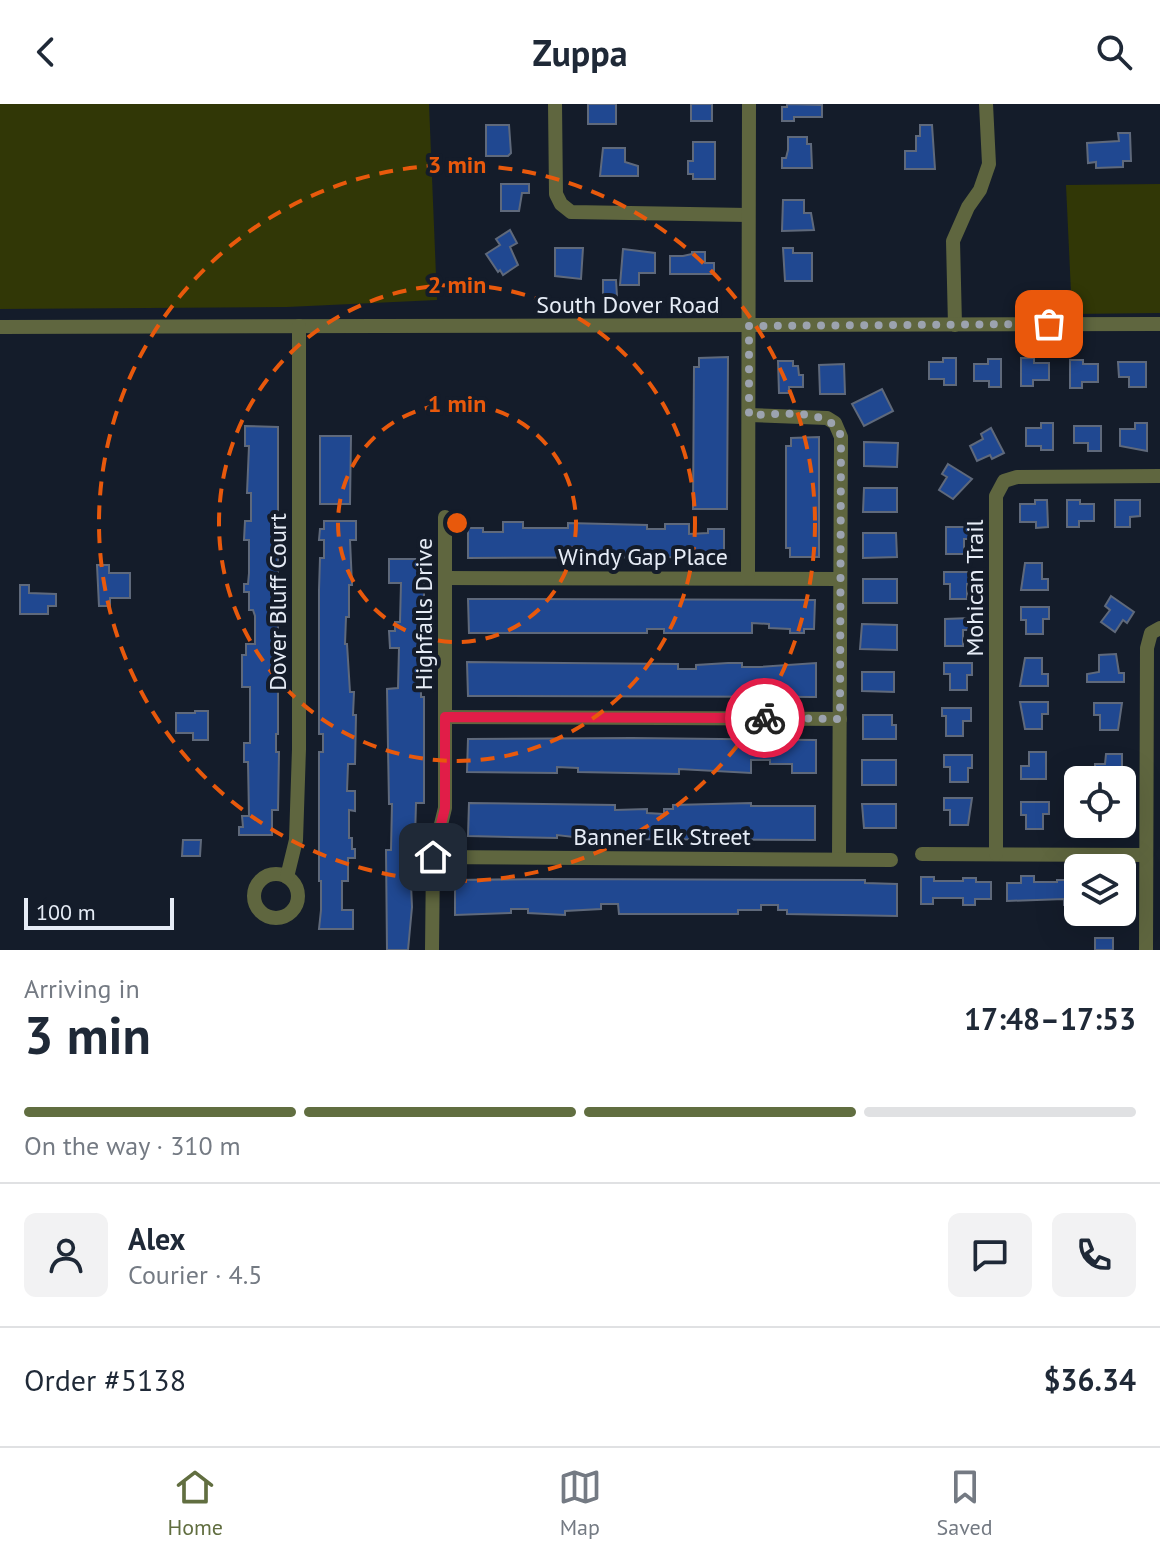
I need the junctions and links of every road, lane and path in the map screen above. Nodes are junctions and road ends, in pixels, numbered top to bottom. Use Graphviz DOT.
graph roads {
  1 [pos="555,104"];
  2 [pos="749,104"];
  3 [pos="986,104"];
  4 [pos="748,215"];
  5 [pos="1160,324"];
  6 [pos="955,325"];
  7 [pos="299,326"];
  8 [pos="749,326"];
  9 [pos="0,327"];
  10 [pos="749,415"];
  11 [pos="1160,476"];
  12 [pos="445,517"];
  13 [pos="445,578"];
  14 [pos="748,578"];
  15 [pos="840,579"];
  16 [pos="1160,628"];
  17 [pos="445,717"];
  18 [pos="840,719"];
  19 [pos="922,854"];
  20 [pos="996,854"];
  21 [pos="1146,855"];
  22 [pos="433,857"];
  23 [pos="839,859"];
  24 [pos="891,860"];
  25 [pos="287,877"];
  26 [pos="432,950"];
  27 [pos="1146,950"];
  1 -- 4 [label="street"];
  2 -- 4 [label="street"];
  3 -- 6 [label="street"];
  4 -- 8 [label="street"];
  5 -- 6 [label="street, South Dover Road"];
  6 -- 8 [label="street, South Dover Road"];
  7 -- 8 [label="street, South Dover Road"];
  7 -- 9 [label="street, South Dover Road"];
  7 -- 25 [label="street, Dover Bluff Court"];
  8 -- 10 [label="street"];
  10 -- 14 [label="street"];
  10 -- 15 [label="street"];
  11 -- 20 [label="street, Mohican Trail"];
  12 -- 13 [label="street, Highfalls Drive"];
  13 -- 14 [label="street, Windy Gap Place"];
  13 -- 17 [label="street, Highfalls Drive"];
  14 -- 15 [label="street, Windy Gap Place"];
  15 -- 18 [label="street"];
  16 -- 21 [label="street"];
  17 -- 18 [label="street"];
  17 -- 22 [label="street, Highfalls Drive"];
  18 -- 23 [label="street"];
  19 -- 20 [label="street"];
  20 -- 21 [label="street"];
  21 -- 27 [label="street"];
  22 -- 23 [label="street, Banner Elk Street"];
  22 -- 26 [label="street, Highfalls Drive"];
  23 -- 24 [label="street, Banner Elk Street"];
}
